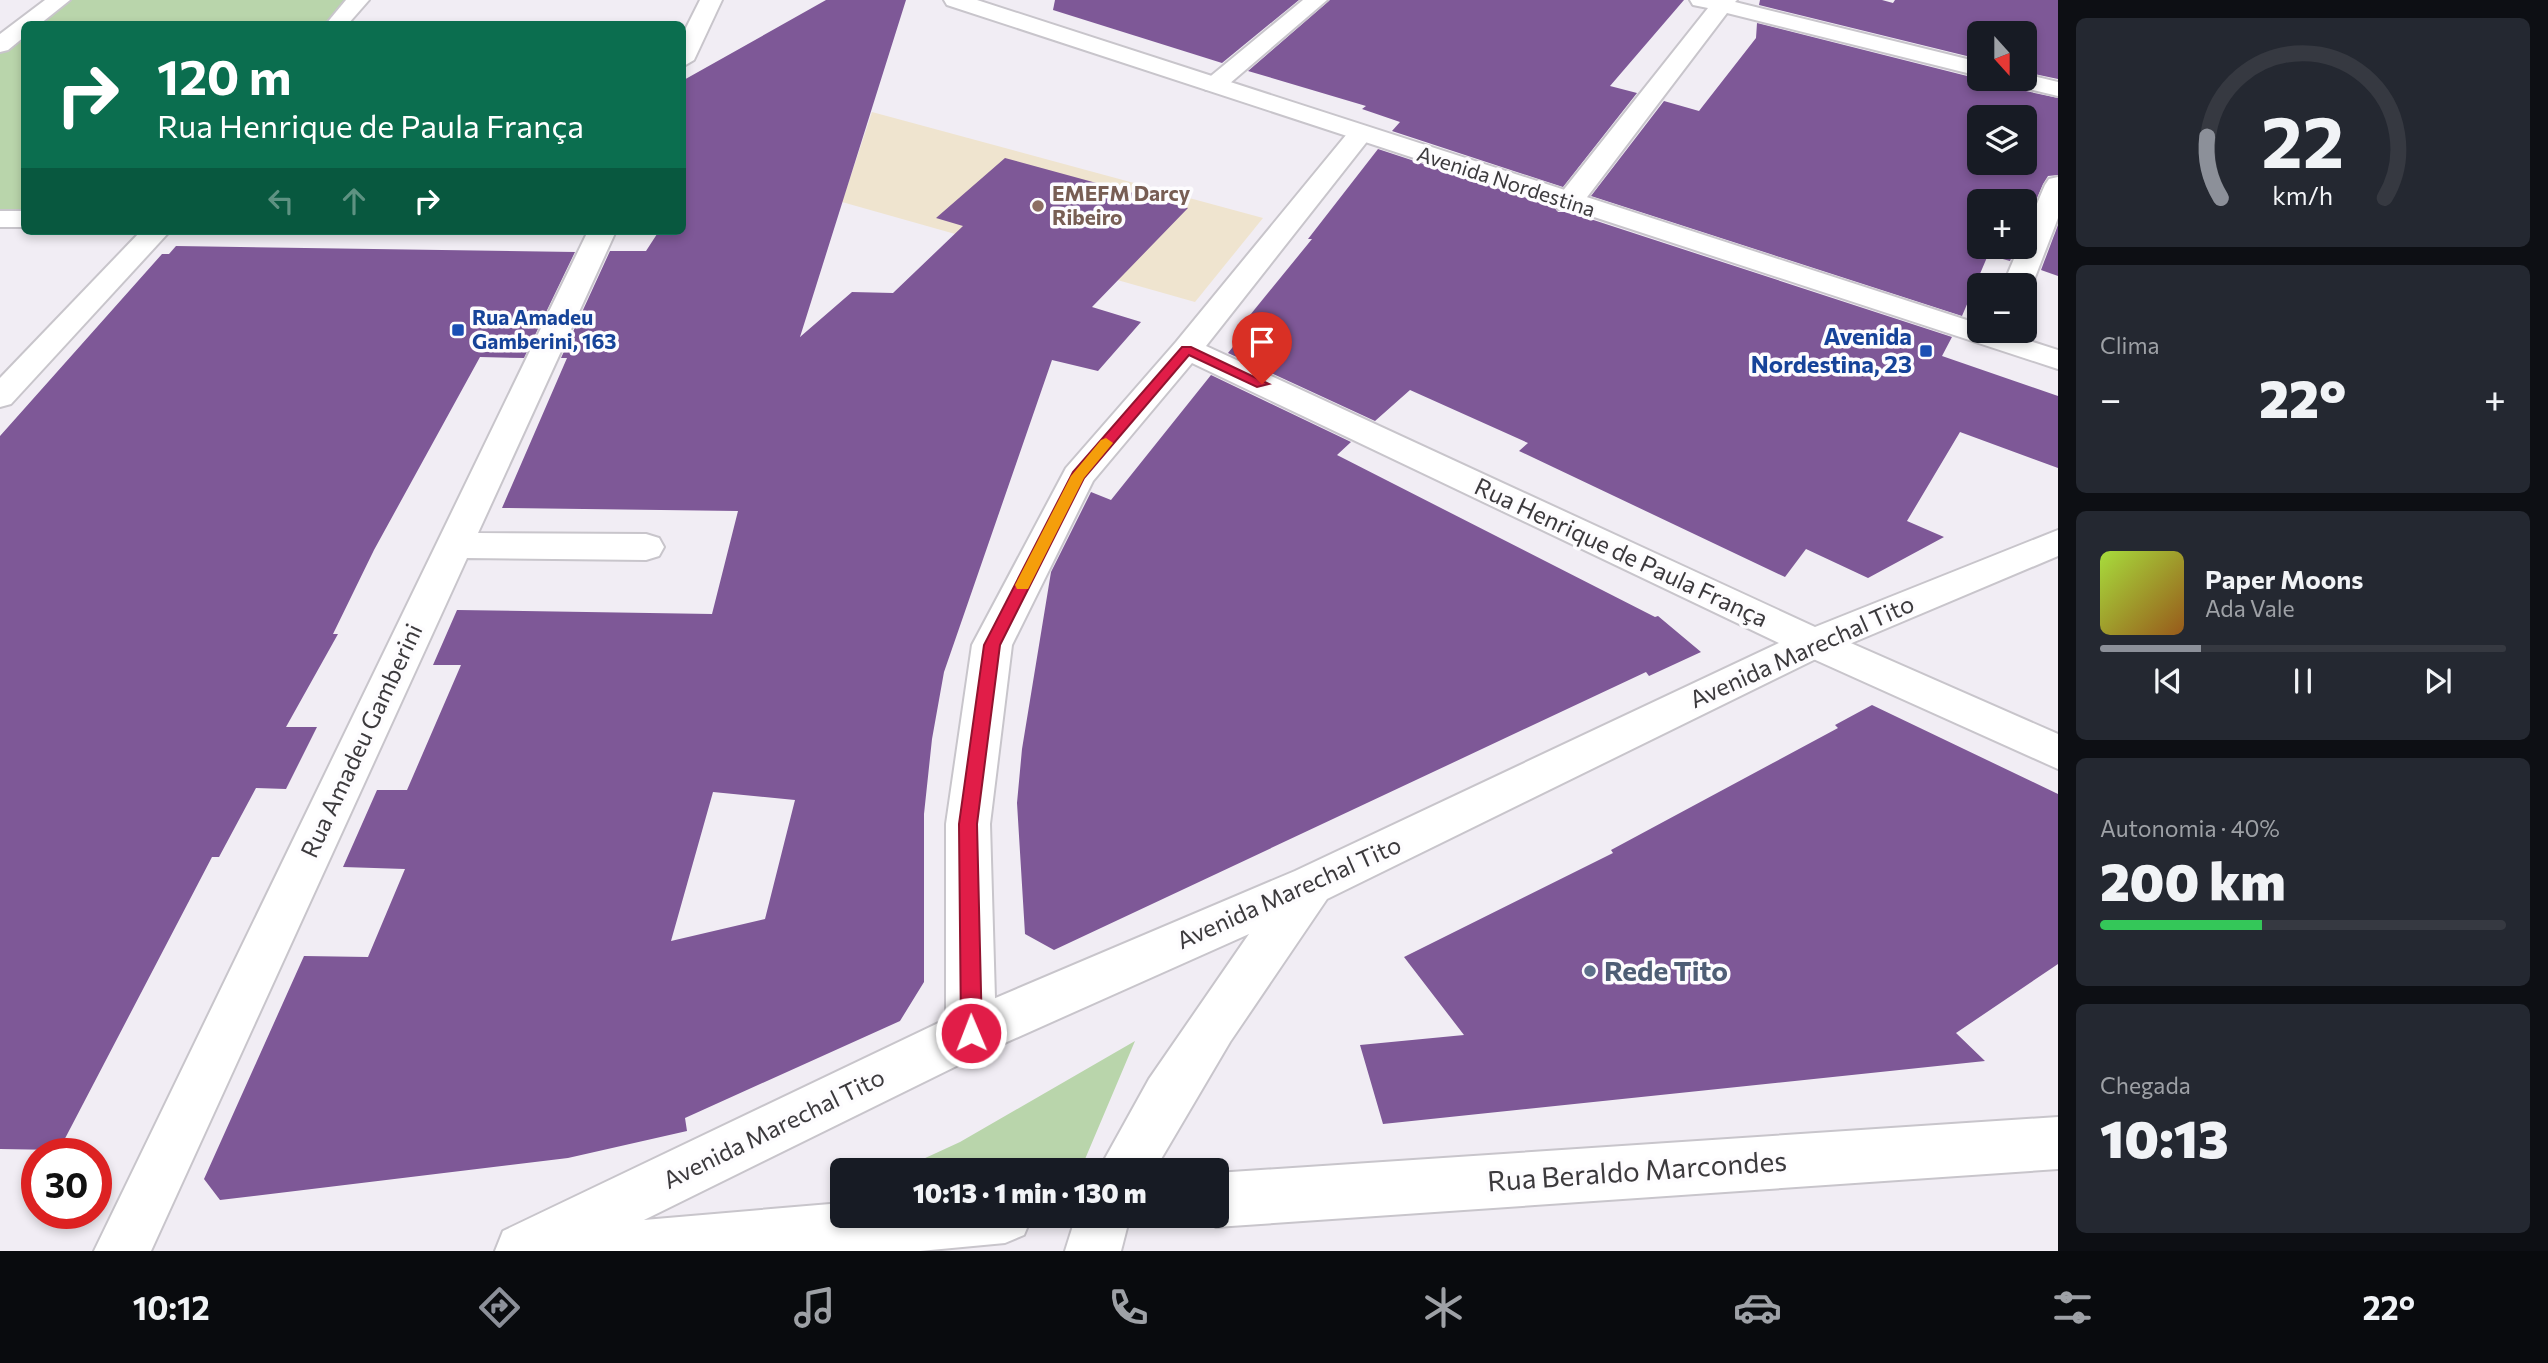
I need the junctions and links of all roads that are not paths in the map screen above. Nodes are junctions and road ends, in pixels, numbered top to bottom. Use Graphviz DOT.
graph roads {
  1 [pos="59,0"];
  2 [pos="359,0"];
  3 [pos="711,0"];
  4 [pos="1316,0"];
  5 [pos="963,1"];
  6 [pos="1716,2"];
  7 [pos="31,21"];
  8 [pos="340,21"];
  9 [pos="21,29"];
  10 [pos="0,45"];
  11 [pos="686,52"];
  12 [pos="1967,66"];
  13 [pos="2037,84"];
  14 [pos="1214,85"];
  15 [pos="2058,89"];
  16 [pos="1360,134"];
  17 [pos="2058,185"];
  18 [pos="1568,203"];
  19 [pos="0,219"];
  20 [pos="21,219"];
  21 [pos="152,235"];
  22 [pos="600,235"];
  23 [pos="2022,273"];
  24 [pos="1967,327"];
  25 [pos="2014,343"];
  26 [pos="1187,349"];
  27 [pos="2058,360"];
  28 [pos="0,397"];
  29 [pos="2058,542"];
  30 [pos="454,545"];
  31 [pos="646,547"];
  32 [pos="1814,643"];
  33 [pos="2058,752"];
  34 [pos="1311,885"];
  35 [pos="971,1033"];
  36 [pos="2058,1143"];
  37 [pos="1132,1158"];
  38 [pos="1229,1199"];
  39 [pos="870,1228"];
  40 [pos="1100,1228"];
  41 [pos="122,1251"];
  42 [pos="523,1251"];
  43 [pos="612,1251"];
  44 [pos="1093,1251"];
  1 -- 7 [label="street"];
  2 -- 8 [label="street"];
  3 -- 11 [label="street"];
  4 -- 14 [label="street"];
  5 -- 14 [label="street, Avenida Nordestina"];
  6 -- 12 [label="street"];
  6 -- 18 [label="street"];
  9 -- 10 [label="street"];
  13 -- 15 [label="street"];
  14 -- 16 [label="street, Avenida Nordestina"];
  16 -- 18 [label="street, Avenida Nordestina"];
  16 -- 26 [label="street"];
  17 -- 23 [label="street"];
  18 -- 24 [label="street, Avenida Nordestina"];
  19 -- 20 [label="street"];
  21 -- 28 [label="street"];
  22 -- 30 [label="street, Rua Amadeu Gamberini"];
  25 -- 27 [label="street, Avenida Nordestina"];
  26 -- 32 [label="street, Rua Henrique de Paula França"];
  26 -- 35 [label="street"];
  29 -- 32 [label="street, Avenida Marechal Tito"];
  30 -- 31 [label="street"];
  30 -- 41 [label="street, Rua Amadeu Gamberini"];
  32 -- 33 [label="street, Rua Henrique de Paula França"];
  32 -- 34 [label="street, Avenida Marechal Tito"];
  34 -- 35 [label="street, Avenida Marechal Tito"];
  34 -- 37 [label="street"];
  35 -- 42 [label="street, Avenida Marechal Tito"];
  36 -- 38 [label="street, Rua Beraldo Marcondes"];
  39 -- 43 [label="street"];
  40 -- 44 [label="street"];
}
